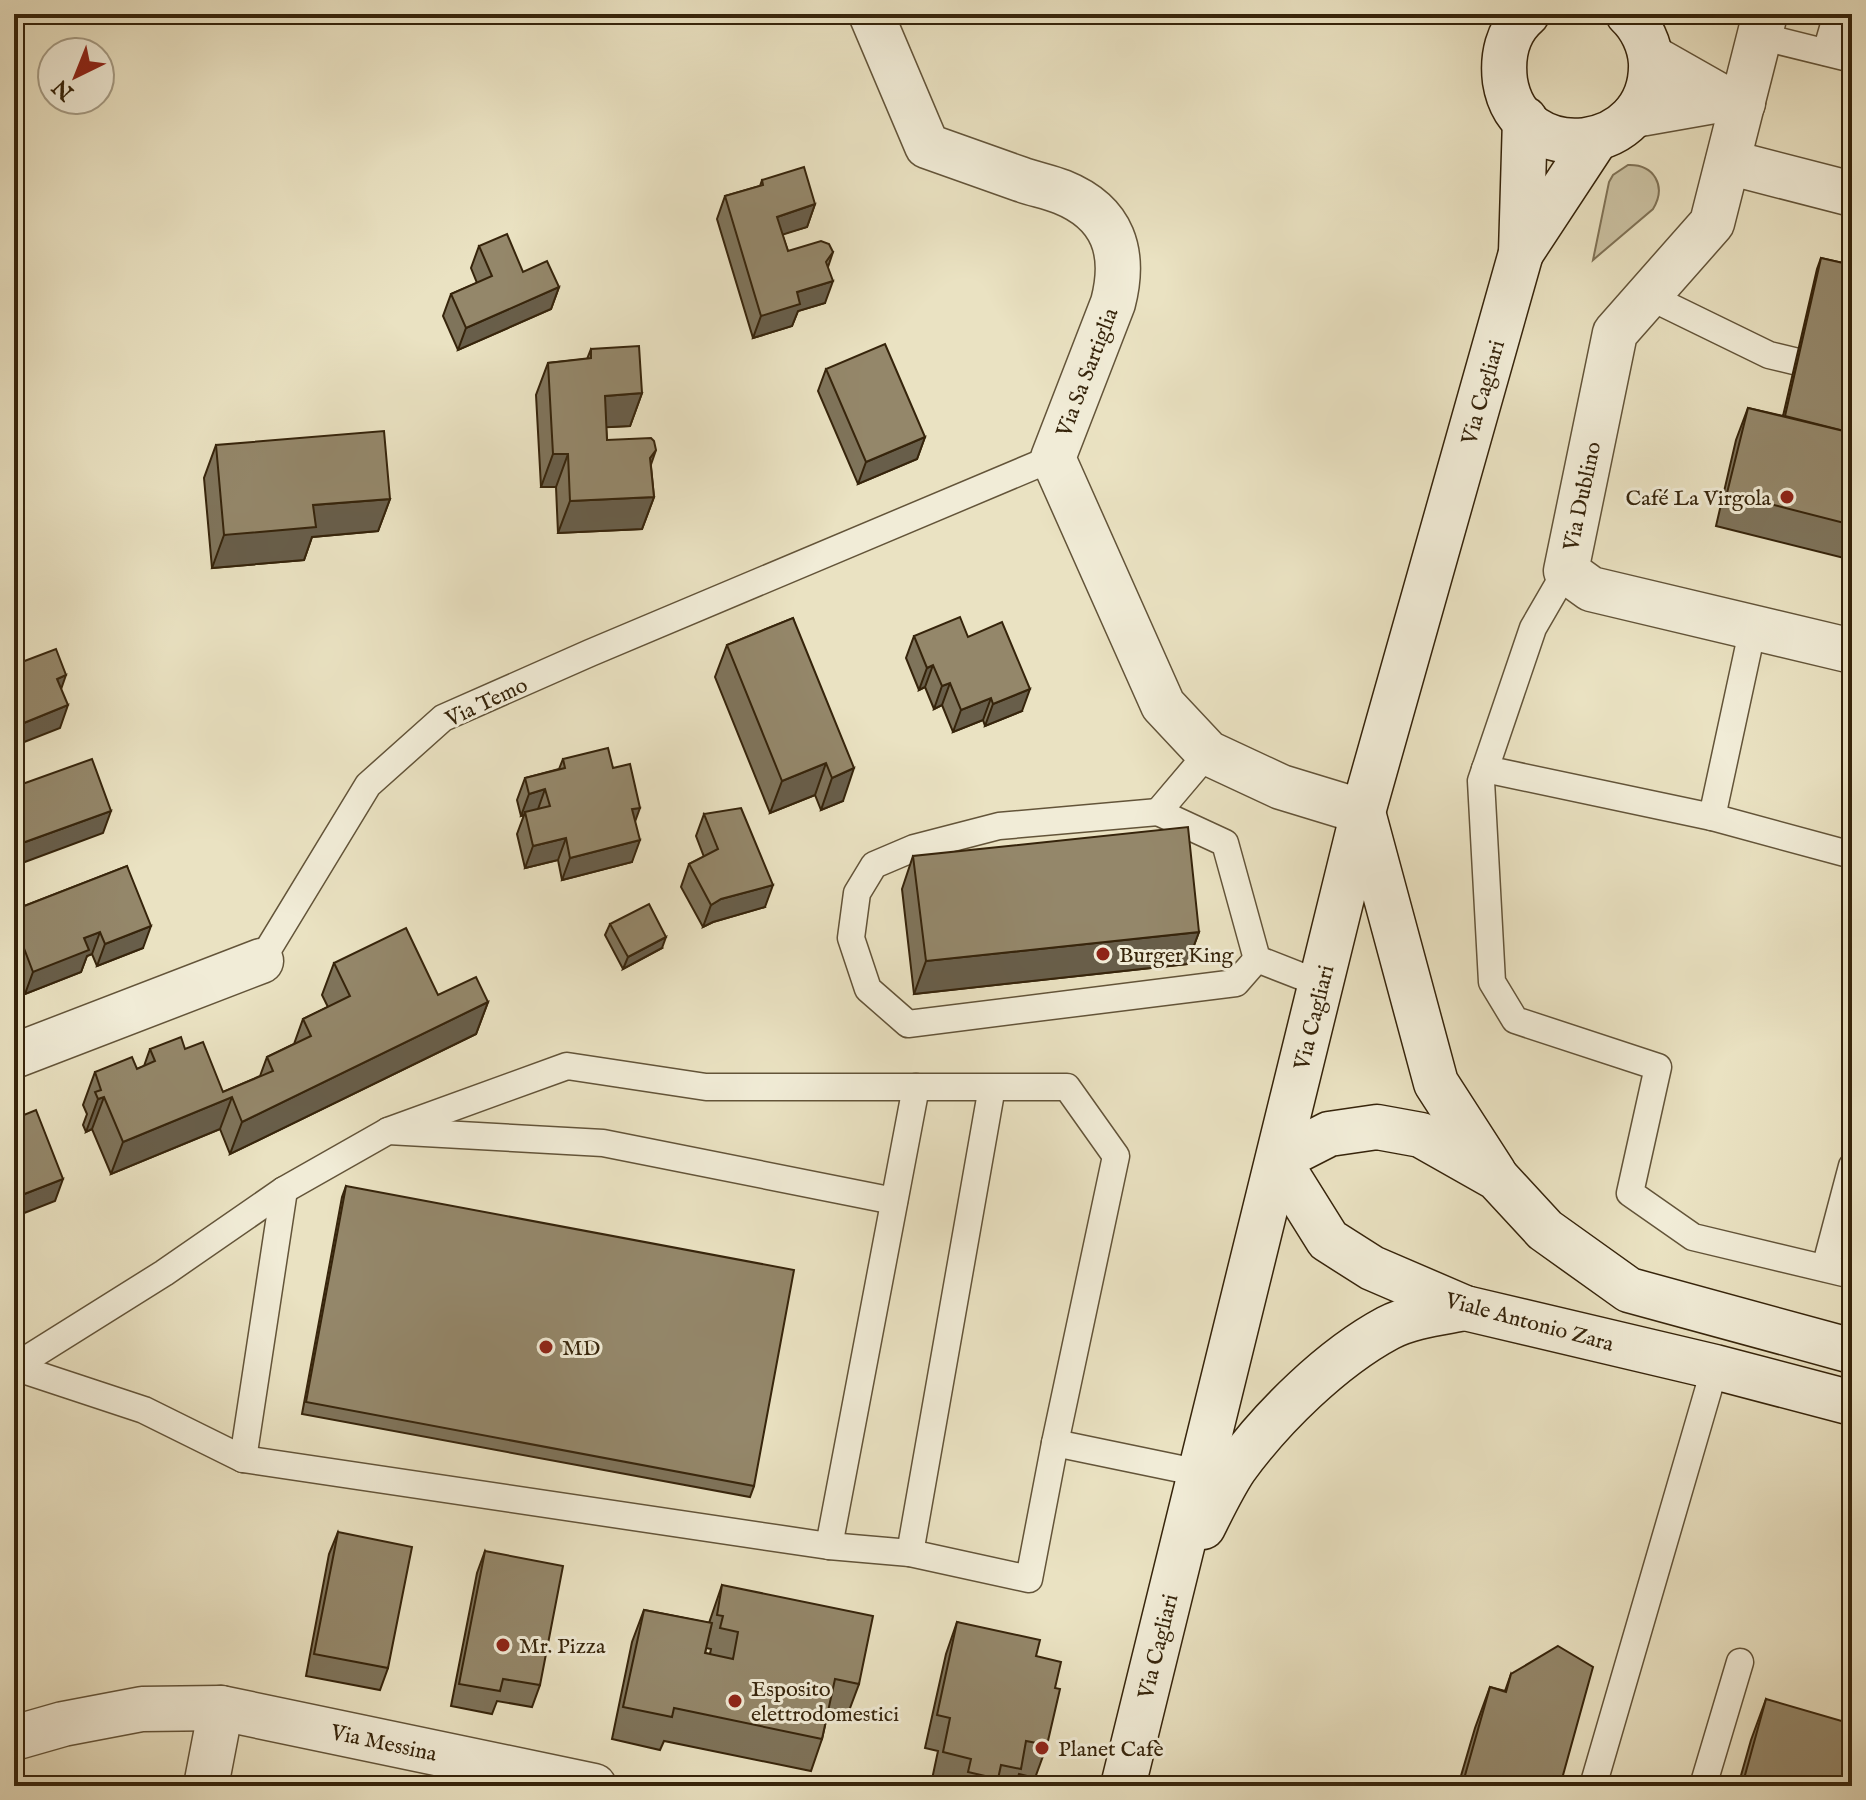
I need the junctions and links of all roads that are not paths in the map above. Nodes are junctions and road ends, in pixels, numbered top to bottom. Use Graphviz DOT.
graph roads {
  1 [pos="871,14"];
  2 [pos="1527,14"];
  3 [pos="1628,14"];
  4 [pos="1837,14"];
  5 [pos="1762,25"];
  6 [pos="1826,52"];
  7 [pos="1651,57"];
  8 [pos="1852,59"];
  9 [pos="1734,101"];
  10 [pos="1634,115"];
  11 [pos="1525,119"];
  12 [pos="1596,139"];
  13 [pos="1728,162"];
  14 [pos="1852,194"];
  15 [pos="1521,253"];
  16 [pos="1648,296"];
  17 [pos="1852,375"];
  18 [pos="1053,458"];
  19 [pos="1566,571"];
  20 [pos="1753,627"];
  21 [pos="1852,651"];
  22 [pos="1208,753"];
  23 [pos="1485,769"];
  24 [pos="1158,812"];
  25 [pos="1363,812"];
  26 [pos="1712,817"];
  27 [pos="1852,855"];
  28 [pos="1257,959"];
  29 [pos="261,961"];
  30 [pos="1321,984"];
  31 [pos="14,1056"];
  32 [pos="916,1087"];
  33 [pos="992,1087"];
  34 [pos="388,1131"];
  35 [pos="1278,1160"];
  36 [pos="1852,1166"];
  37 [pos="1497,1178"];
  38 [pos="284,1190"];
  39 [pos="894,1201"];
  40 [pos="1825,1268"];
  41 [pos="1852,1275"];
  42 [pos="1465,1308"];
  43 [pos="1852,1351"];
  44 [pos="14,1367"];
  45 [pos="1715,1367"];
  46 [pos="1852,1403"];
  47 [pos="1055,1443"];
  48 [pos="243,1459"];
  49 [pos="1200,1473"];
  50 [pos="829,1546"];
  51 [pos="910,1553"];
  52 [pos="1174,1578"];
  53 [pos="1740,1662"];
  54 [pos="221,1708"];
  55 [pos="14,1738"];
  56 [pos="206,1786"];
  57 [pos="594,1786"];
  58 [pos="1123,1786"];
  59 [pos="1593,1786"];
  60 [pos="1703,1786"];
  1 -- 18 [label="main road, Via Sa Sartiglia"];
  2 -- 11 [label="main road"];
  3 -- 7 [label="main road"];
  4 -- 6 [label="lane"];
  5 -- 6 [label="lane"];
  5 -- 9 [label="main road, Via Dublino"];
  6 -- 8 [label="lane"];
  7 -- 9 [label="main road"];
  7 -- 10 [label="main road"];
  9 -- 10 [label="main road"];
  9 -- 13 [label="main road, Via Dublino"];
  10 -- 12 [label="main road, Via Cagliari"];
  11 -- 12 [label="main road"];
  11 -- 15 [label="main road, Via Cagliari"];
  12 -- 15 [label="main road, Via Cagliari"];
  13 -- 14 [label="main road"];
  13 -- 16 [label="main road, Via Dublino"];
  15 -- 25 [label="main road, Via Cagliari"];
  16 -- 17 [label="lane"];
  16 -- 19 [label="main road, Via Dublino"];
  18 -- 22 [label="main road, Via Sa Sartiglia"];
  18 -- 29 [label="lane, Via Temo"];
  19 -- 20 [label="main road, Via Dublino"];
  19 -- 23 [label="lane"];
  20 -- 21 [label="main road, Via Dublino"];
  20 -- 26 [label="lane"];
  22 -- 24 [label="lane"];
  22 -- 25 [label="main road, Via Sa Sartiglia"];
  23 -- 26 [label="lane"];
  23 -- 40 [label="lane"];
  24 -- 28 [label="lane"];
  24 -- 28 [label="lane"];
  25 -- 30 [label="main road, Via Cagliari"];
  25 -- 37 [label="main road"];
  26 -- 27 [label="lane"];
  28 -- 30 [label="lane"];
  29 -- 31 [label="main road, Via Temo"];
  30 -- 35 [label="main road, Via Cagliari"];
  32 -- 33 [label="lane"];
  32 -- 34 [label="lane"];
  32 -- 39 [label="lane"];
  33 -- 47 [label="lane"];
  33 -- 51 [label="lane"];
  34 -- 38 [label="lane"];
  34 -- 39 [label="lane"];
  35 -- 37 [label="main road"];
  35 -- 42 [label="main road, Viale Antonio Zara"];
  35 -- 49 [label="main road, Via Cagliari"];
  36 -- 40 [label="lane"];
  37 -- 43 [label="main road"];
  38 -- 44 [label="lane"];
  38 -- 48 [label="lane"];
  39 -- 50 [label="lane"];
  40 -- 41 [label="lane"];
  42 -- 45 [label="main road, Viale Antonio Zara"];
  42 -- 52 [label="main road"];
  44 -- 48 [label="lane"];
  45 -- 46 [label="main road, Viale Antonio Zara"];
  45 -- 59 [label="lane"];
  47 -- 49 [label="lane"];
  47 -- 51 [label="lane"];
  48 -- 50 [label="lane"];
  49 -- 52 [label="main road, Via Cagliari"];
  50 -- 51 [label="lane"];
  52 -- 58 [label="main road, Via Cagliari"];
  53 -- 60 [label="lane"];
  54 -- 55 [label="main road, Via Messina"];
  54 -- 56 [label="main road"];
  54 -- 57 [label="main road, Via Messina"];
}
